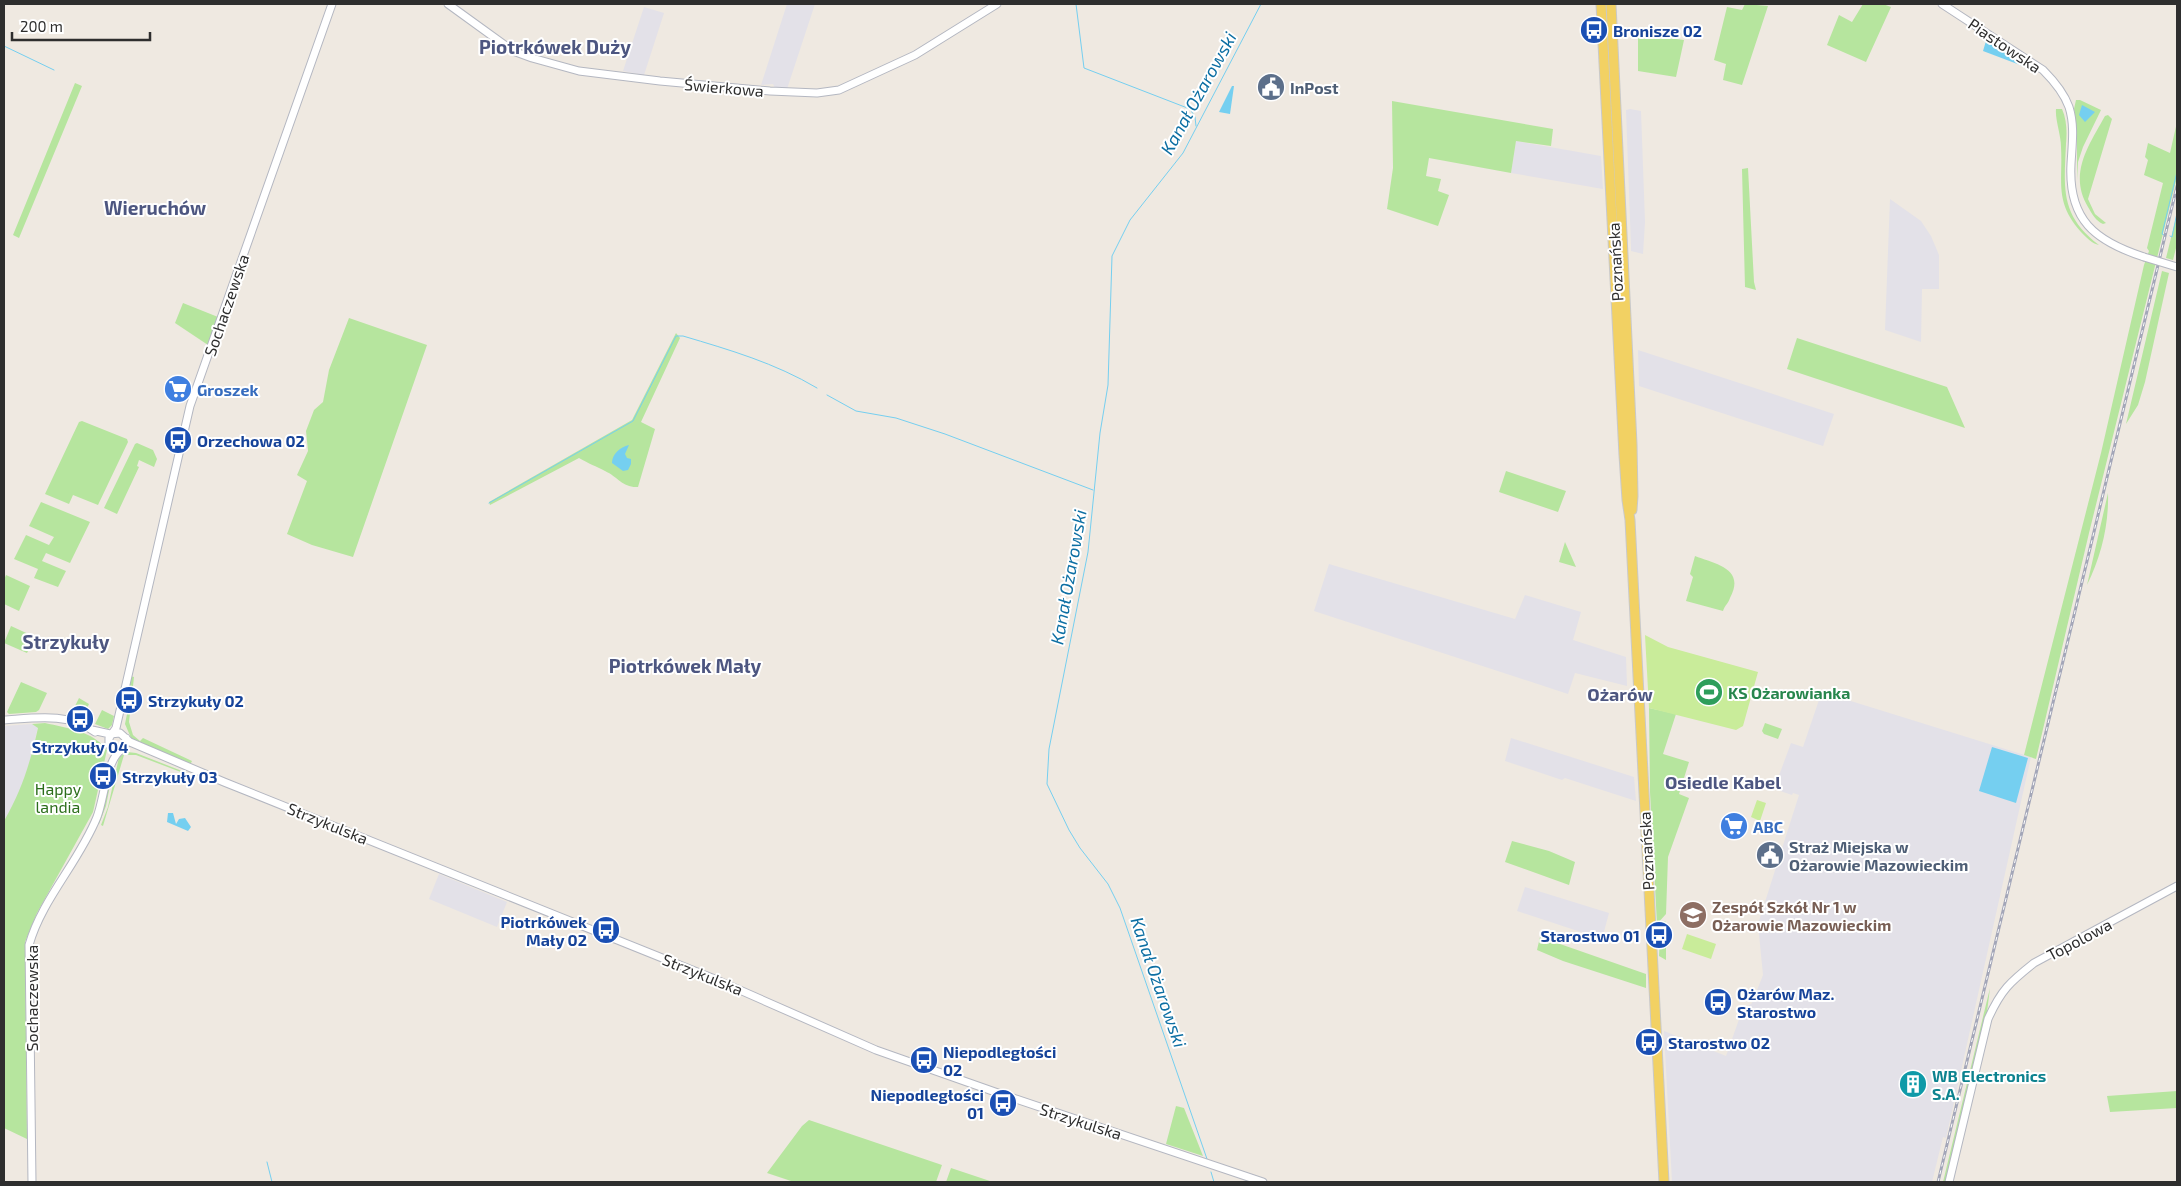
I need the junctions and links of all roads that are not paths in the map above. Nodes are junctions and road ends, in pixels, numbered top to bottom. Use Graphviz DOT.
graph roads {
  1 [pos="332,4"];
  2 [pos="448,4"];
  3 [pos="997,4"];
  4 [pos="1601,4"];
  5 [pos="1611,4"];
  6 [pos="1942,4"];
  7 [pos="2177,267"];
  8 [pos="1623,442"];
  9 [pos="1632,444"];
  10 [pos="1630,520"];
  11 [pos="123,701"];
  12 [pos="4,720"];
  13 [pos="92,730"];
  14 [pos="113,733"];
  15 [pos="125,736"];
  16 [pos="109,745"];
  17 [pos="122,749"];
  18 [pos="149,751"];
  19 [pos="109,773"];
  20 [pos="2177,886"];
  21 [pos="32,1182"];
  22 [pos="1263,1182"];
  23 [pos="1664,1182"];
  24 [pos="1949,1182"];
  1 -- 11 [label="street, Sochaczewska"];
  2 -- 3 [label="street, Świerkowa"];
  4 -- 8 [label="main road, Poznańska"];
  5 -- 9 [label="main road, Poznańska"];
  6 -- 7 [label="street, Piastowska, bridge"];
  8 -- 9 [label="main road"];
  8 -- 10 [label="main road, Poznańska"];
  9 -- 10 [label="main road, Poznańska"];
  10 -- 23 [label="main road, Poznańska"];
  11 -- 14 [label="street, Sochaczewska"];
  11 -- 15 [label="street, Sochaczewska"];
  12 -- 13 [label="street"];
  13 -- 14 [label="street"];
  13 -- 16 [label="street"];
  14 -- 15 [label="street"];
  14 -- 16 [label="street"];
  15 -- 17 [label="street"];
  15 -- 18 [label="street, Strzykulska"];
  16 -- 17 [label="street"];
  16 -- 19 [label="street, Sochaczewska"];
  17 -- 18 [label="street, Strzykulska"];
  17 -- 19 [label="street, Sochaczewska"];
  18 -- 22 [label="street, Strzykulska"];
  19 -- 21 [label="street, Sochaczewska"];
  20 -- 24 [label="street, Topolowa"];
}
